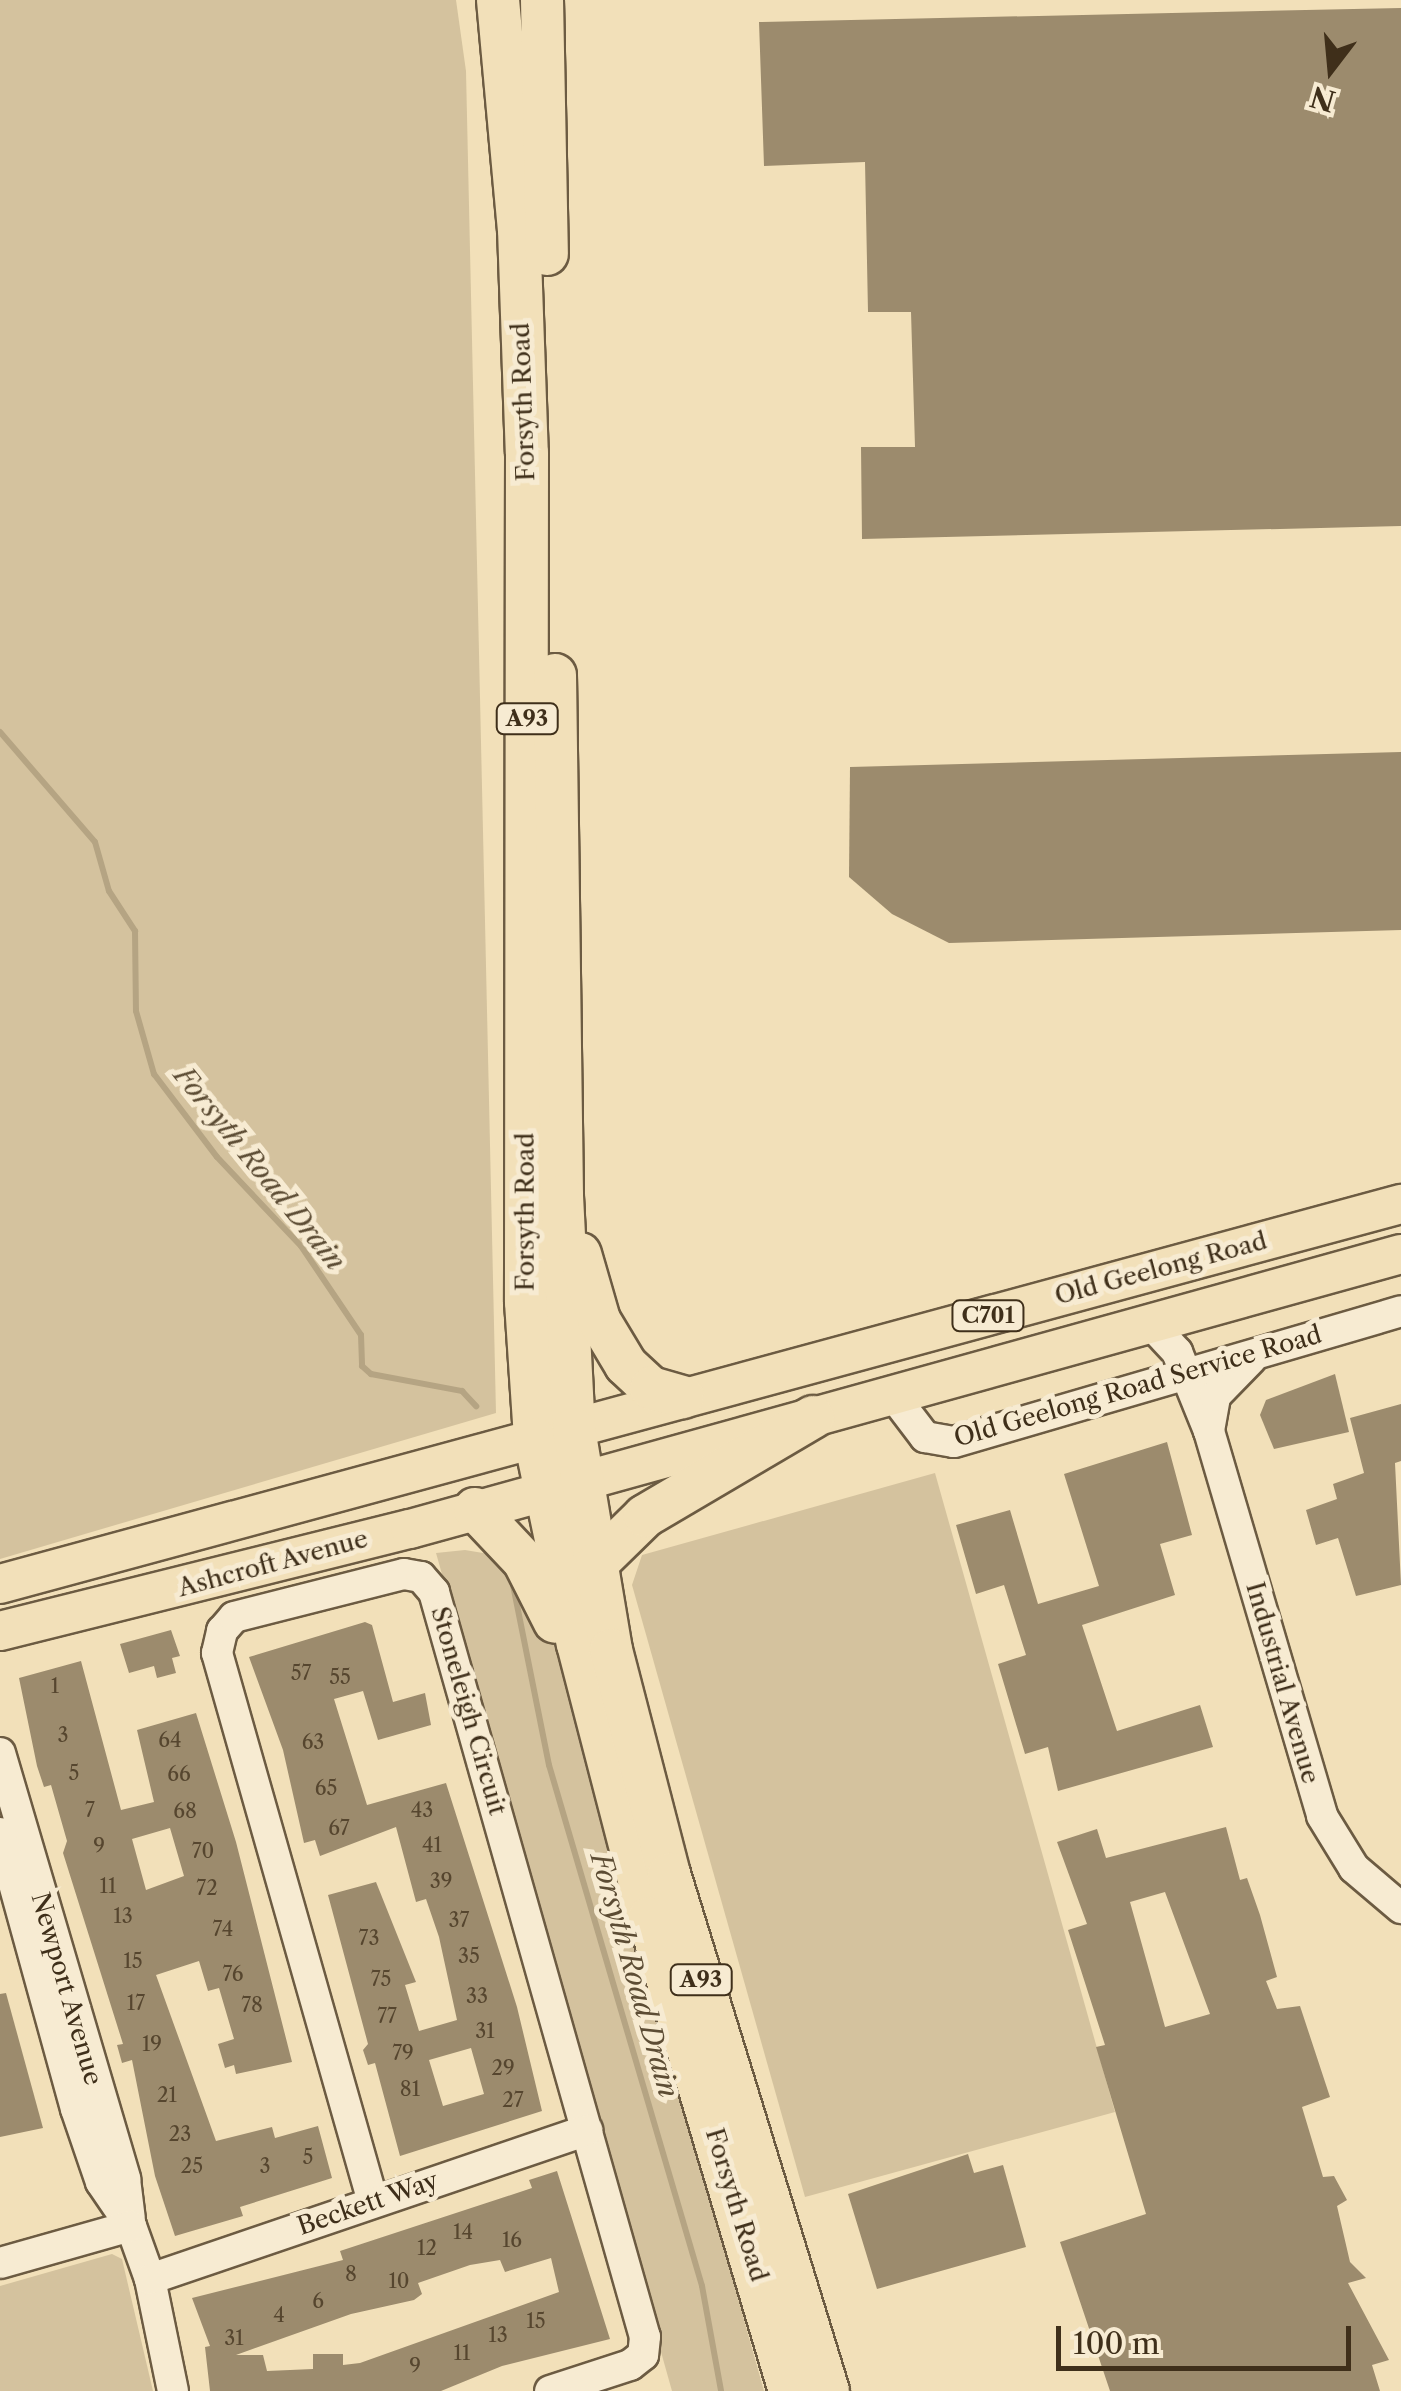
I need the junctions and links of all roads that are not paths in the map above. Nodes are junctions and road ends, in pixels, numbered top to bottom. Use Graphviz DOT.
graph roads {
  1 [pos="498,0"];
  2 [pos="542,0"];
  3 [pos="562,1196"];
  4 [pos="1401,1204"];
  5 [pos="1401,1254"];
  6 [pos="1401,1311"];
  7 [pos="1150,1324"];
  8 [pos="1258,1354"];
  9 [pos="1183,1370"];
  10 [pos="893,1395"];
  11 [pos="684,1397"];
  12 [pos="813,1417"];
  13 [pos="1210,1431"];
  14 [pos="554,1434"];
  15 [pos="564,1486"];
  16 [pos="475,1510"];
  17 [pos="597,1563"];
  18 [pos="0,1584"];
  19 [pos="0,1631"];
  20 [pos="601,1734"];
  21 [pos="0,1753"];
  22 [pos="0,1833"];
  23 [pos="1401,1908"];
  24 [pos="87,2106"];
  25 [pos="587,2130"];
  26 [pos="373,2202"];
  27 [pos="131,2226"];
  28 [pos="0,2262"];
  29 [pos="150,2279"];
  30 [pos="173,2391"];
  31 [pos="550,2391"];
  32 [pos="790,2391"];
  33 [pos="828,2391"];
  1 -- 14 [label="highway, Forsyth Road / A93"];
  2 -- 3 [label="highway, Forsyth Road / A93"];
  3 -- 11 [label="highway"];
  3 -- 14 [label="highway, Forsyth Road / A93"];
  4 -- 11 [label="main road, Old Geelong Road / C701"];
  5 -- 7 [label="main road, Old Geelong Road / C701"];
  6 -- 8 [label="street, Old Geelong Road Service Road"];
  7 -- 9 [label="street, Industrial Avenue"];
  7 -- 10 [label="main road, Old Geelong Road / C701"];
  8 -- 9 [label="street, Old Geelong Road Service Road"];
  8 -- 13 [label="street"];
  9 -- 10 [label="street, Old Geelong Road Service Road"];
  9 -- 13 [label="street, Industrial Avenue"];
  10 -- 12 [label="main road, Old Geelong Road / C701"];
  11 -- 14 [label="main road, Old Geelong Road / C701"];
  12 -- 15 [label="main road, Old Geelong Road / C701"];
  12 -- 17 [label="highway"];
  13 -- 23 [label="street, Industrial Avenue"];
  14 -- 15 [label="highway, Forsyth Road / A93"];
  14 -- 18 [label="main road, Ashcroft Avenue"];
  15 -- 16 [label="main road, Ashcroft Avenue"];
  15 -- 17 [label="highway, Forsyth Road / A93"];
  15 -- 20 [label="highway, Forsyth Road / A93"];
  16 -- 19 [label="main road, Ashcroft Avenue"];
  16 -- 20 [label="highway"];
  17 -- 33 [label="highway, Forsyth Road / A93"];
  20 -- 32 [label="highway, Forsyth Road / A93"];
  21 -- 24 [label="street, Newport Avenue"];
  22 -- 24 [label="street, Newport Avenue"];
  24 -- 27 [label="street, Newport Avenue"];
  25 -- 26 [label="street, Beckett Way"];
  25 -- 26 [label="street, Stoneleigh Circuit"];
  25 -- 31 [label="street, Stoneleigh Circuit"];
  26 -- 29 [label="street, Beckett Way"];
  27 -- 28 [label="street"];
  27 -- 29 [label="street, Newport Avenue"];
  29 -- 30 [label="street, Newport Avenue"];
}
